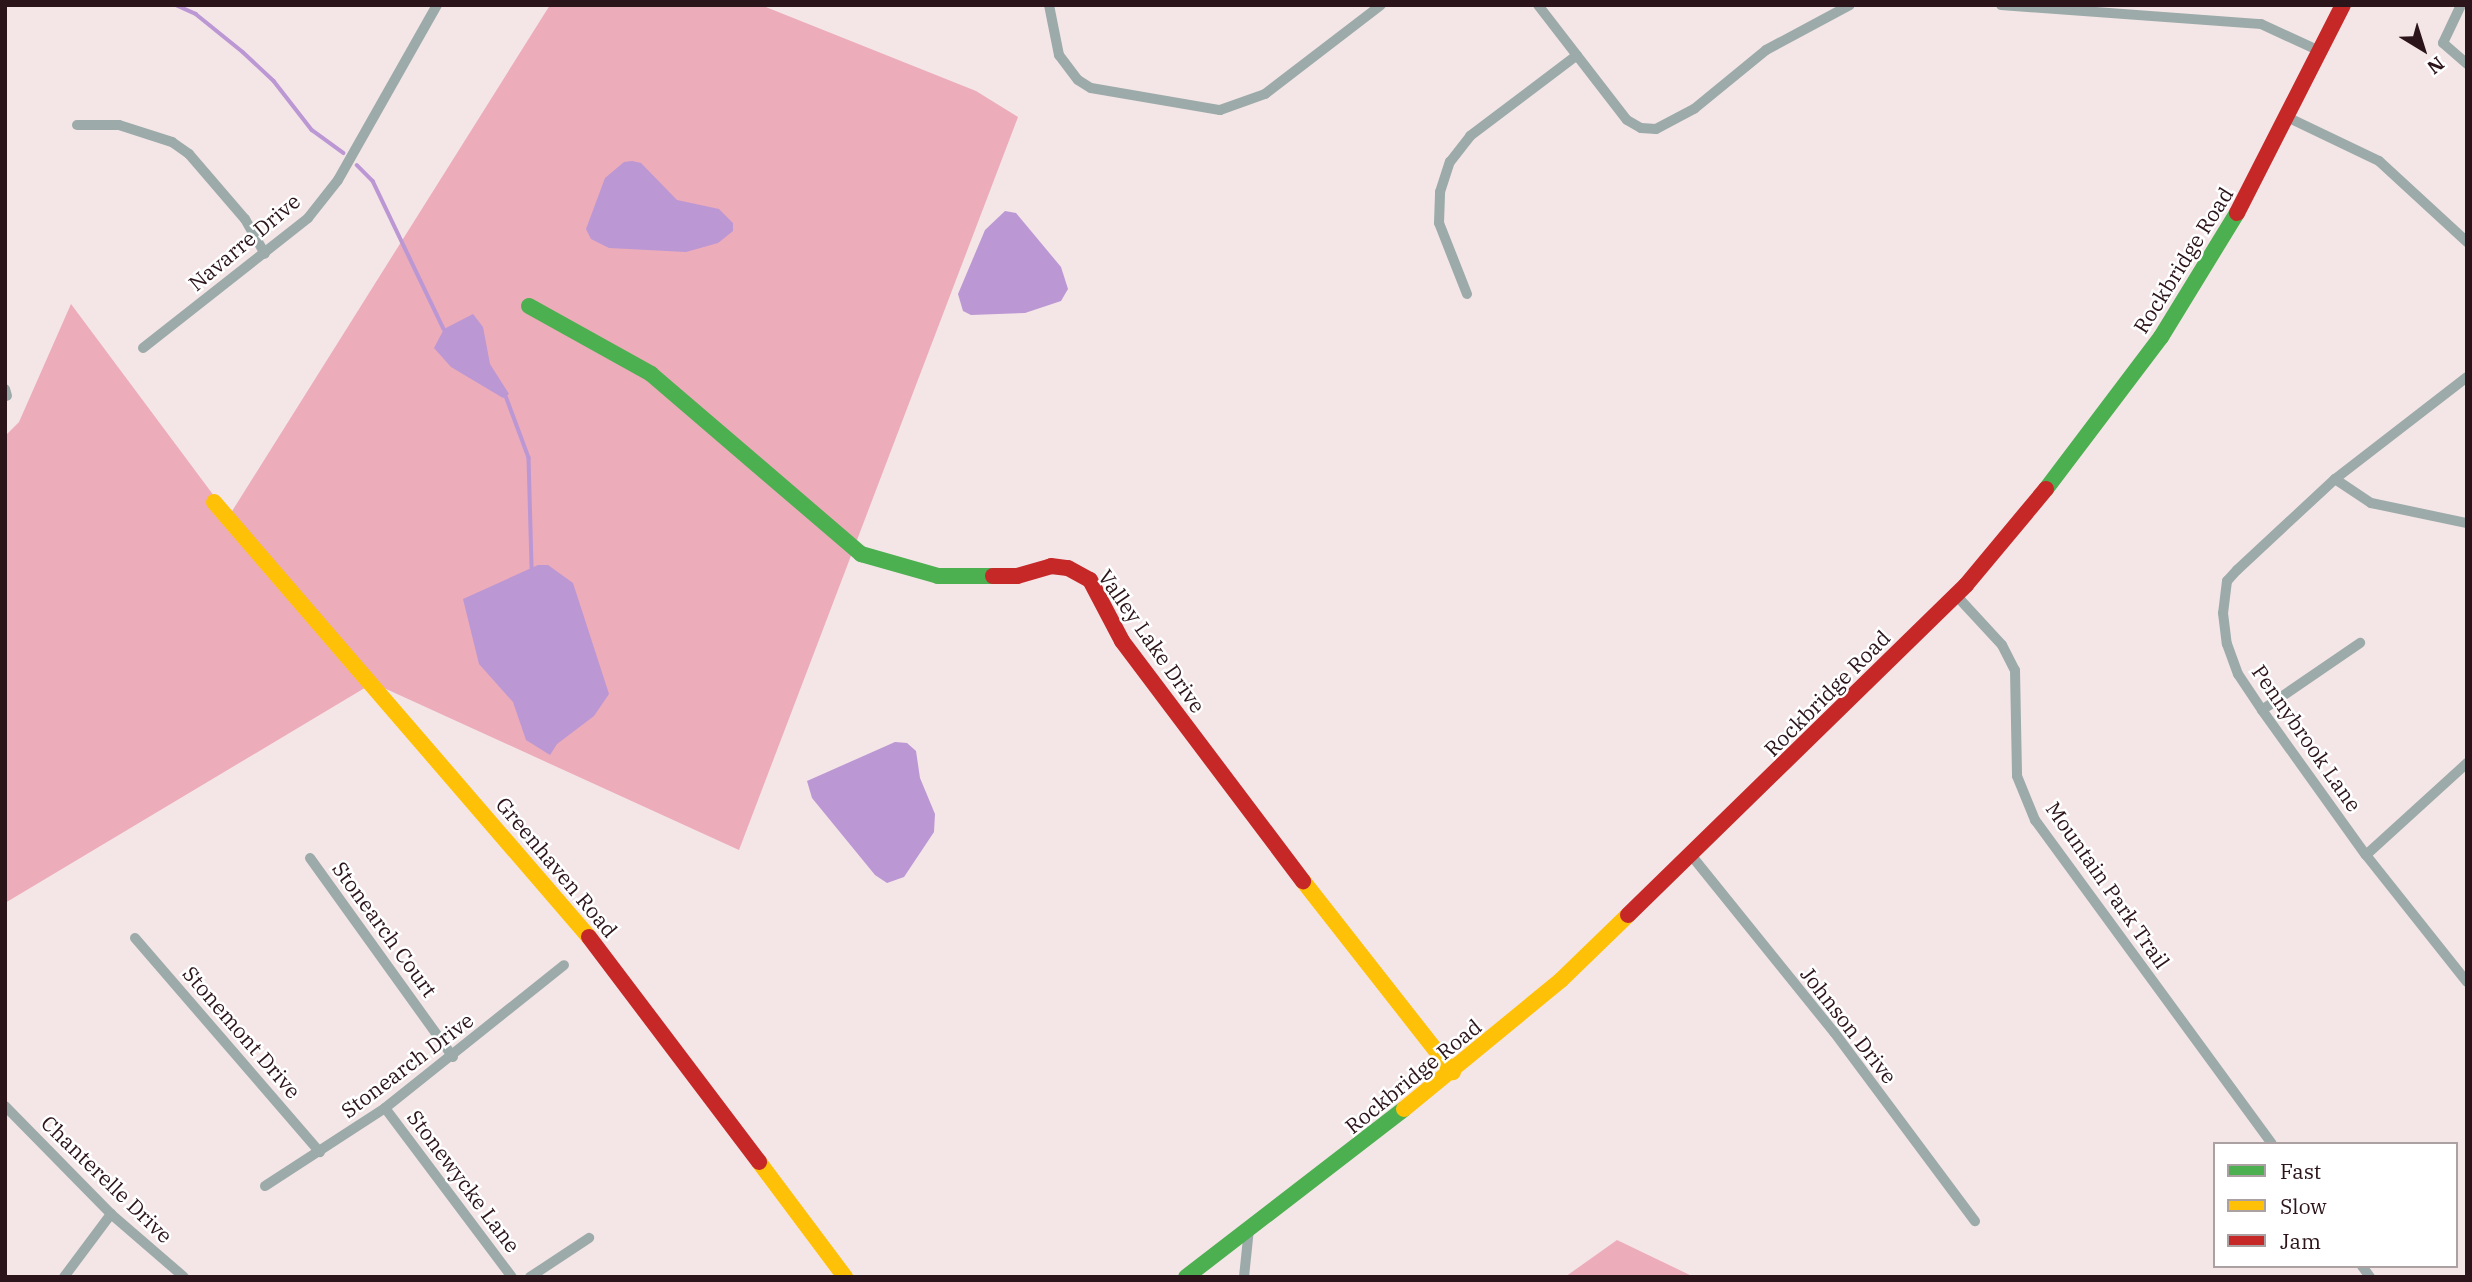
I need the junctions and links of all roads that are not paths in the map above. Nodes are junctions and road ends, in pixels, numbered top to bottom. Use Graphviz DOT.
graph roads {
  1 [pos="437,5"];
  2 [pos="1049,5"];
  3 [pos="1381,5"];
  4 [pos="1538,5"];
  5 [pos="1850,5"];
  6 [pos="2001,5"];
  7 [pos="2343,5"];
  8 [pos="2461,5"];
  9 [pos="2322,52"];
  10 [pos="1577,55"];
  11 [pos="2467,64"];
  12 [pos="2287,117"];
  13 [pos="77,125"];
  14 [pos="2467,242"];
  15 [pos="265,254"];
  16 [pos="1467,294"];
  17 [pos="529,306"];
  18 [pos="143,348"];
  19 [pos="2467,377"];
  20 [pos="2335,479"];
  21 [pos="214,502"];
  22 [pos="2467,523"];
  23 [pos="1954,593"];
  24 [pos="2360,643"];
  25 [pos="2262,710"];
  26 [pos="2467,763"];
  27 [pos="1690,855"];
  28 [pos="2366,855"];
  29 [pos="310,858"];
  30 [pos="135,938"];
  31 [pos="564,965"];
  32 [pos="2467,982"];
  33 [pos="453,1057"];
  34 [pos="1453,1073"];
  35 [pos="5,1106"];
  36 [pos="386,1108"];
  37 [pos="2271,1142"];
  38 [pos="320,1152"];
  39 [pos="265,1186"];
  40 [pos="111,1214"];
  41 [pos="1975,1221"];
  42 [pos="1249,1229"];
  43 [pos="589,1238"];
  44 [pos="64,1277"];
  45 [pos="184,1277"];
  46 [pos="512,1277"];
  47 [pos="530,1277"];
  48 [pos="845,1277"];
  49 [pos="1186,1277"];
  50 [pos="1244,1277"];
  1 -- 15 [label="street, Navarre Drive"];
  2 -- 3 [label="street"];
  4 -- 10 [label="street"];
  5 -- 10 [label="street"];
  6 -- 9 [label="street"];
  7 -- 9 [label="street, Rockbridge Road"];
  8 -- 11 [label="street"];
  9 -- 12 [label="street, Rockbridge Road"];
  10 -- 16 [label="street"];
  12 -- 14 [label="street"];
  12 -- 23 [label="street, Rockbridge Road"];
  13 -- 15 [label="street"];
  15 -- 18 [label="street, Navarre Drive"];
  17 -- 34 [label="street, Valley Lake Drive"];
  19 -- 20 [label="street, Pennybrook Lane"];
  20 -- 22 [label="street"];
  20 -- 25 [label="street, Pennybrook Lane"];
  21 -- 48 [label="street, Greenhaven Road"];
  23 -- 27 [label="street, Rockbridge Road"];
  23 -- 37 [label="street, Mountain Park Trail"];
  24 -- 25 [label="street"];
  25 -- 28 [label="street, Pennybrook Lane"];
  26 -- 28 [label="street"];
  27 -- 34 [label="street, Rockbridge Road"];
  27 -- 41 [label="street, Johnson Drive"];
  28 -- 32 [label="street, Pennybrook Lane"];
  29 -- 33 [label="street, Stonearch Court"];
  30 -- 38 [label="street, Stonemont Drive"];
  31 -- 33 [label="street, Stonearch Drive"];
  33 -- 36 [label="street, Stonearch Drive"];
  34 -- 42 [label="street, Rockbridge Road"];
  35 -- 40 [label="street, Chanterelle Drive"];
  36 -- 38 [label="street, Stonearch Drive"];
  36 -- 46 [label="street, Stonewycke Lane"];
  38 -- 39 [label="street, Stonearch Drive"];
  40 -- 44 [label="street"];
  40 -- 45 [label="street, Chanterelle Drive"];
  42 -- 49 [label="street, Rockbridge Road"];
  42 -- 50 [label="street"];
  43 -- 47 [label="street"];
}
